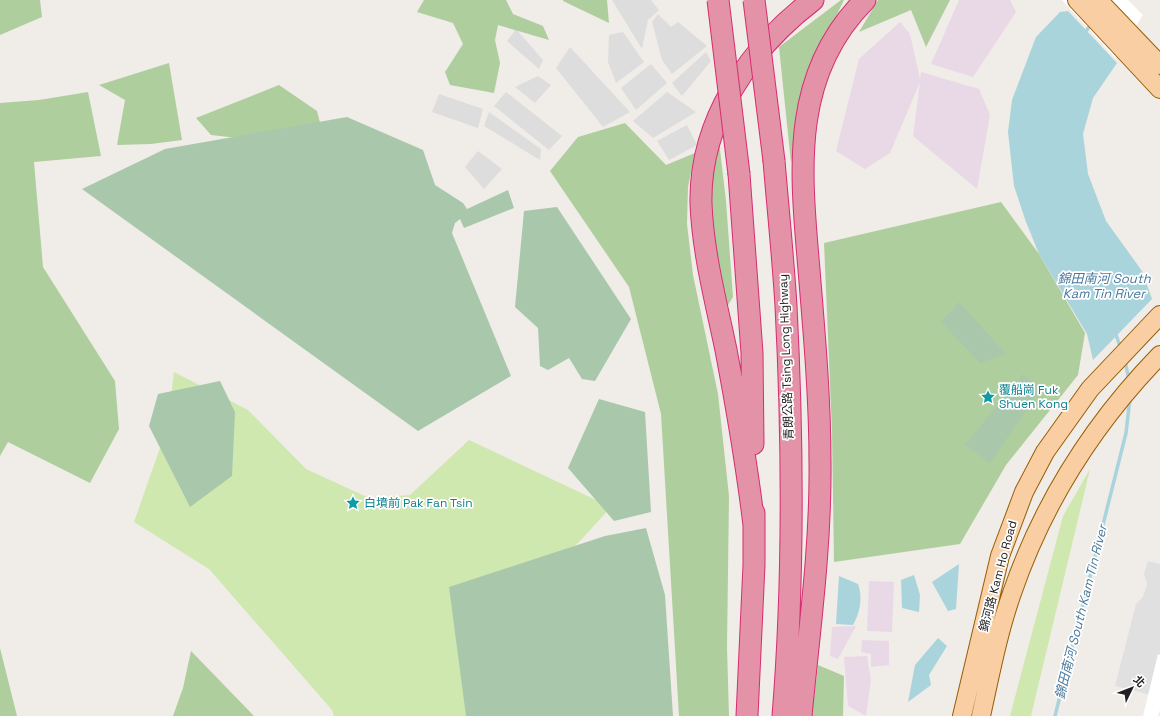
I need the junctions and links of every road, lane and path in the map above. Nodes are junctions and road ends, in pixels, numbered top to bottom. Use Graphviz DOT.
graph roads {
  1 [pos="718,0"];
  2 [pos="754,0"];
  3 [pos="812,0"];
  4 [pos="865,0"];
  5 [pos="1078,0"];
  6 [pos="1098,0"];
  7 [pos="1122,37"];
  8 [pos="1160,65"];
  9 [pos="1160,89"];
  10 [pos="1160,315"];
  11 [pos="1160,355"];
  12 [pos="754,526"];
  13 [pos="747,716"];
  14 [pos="784,716"];
  15 [pos="801,716"];
  16 [pos="962,716"];
  17 [pos="981,716"];
  1 -- 12 [label="highway, bridge"];
  2 -- 14 [label="highway, 青朗公路 Tsing Long Highway, bridge"];
  3 -- 12 [label="highway"];
  4 -- 15 [label="highway"];
  5 -- 7 [label="main road"];
  6 -- 7 [label="main road"];
  7 -- 8 [label="main road"];
  7 -- 9 [label="main road"];
  10 -- 16 [label="main road, 錦河路 Kam Ho Road"];
  11 -- 17 [label="main road, 錦河路 Kam Ho Road"];
  12 -- 13 [label="highway"];
}
